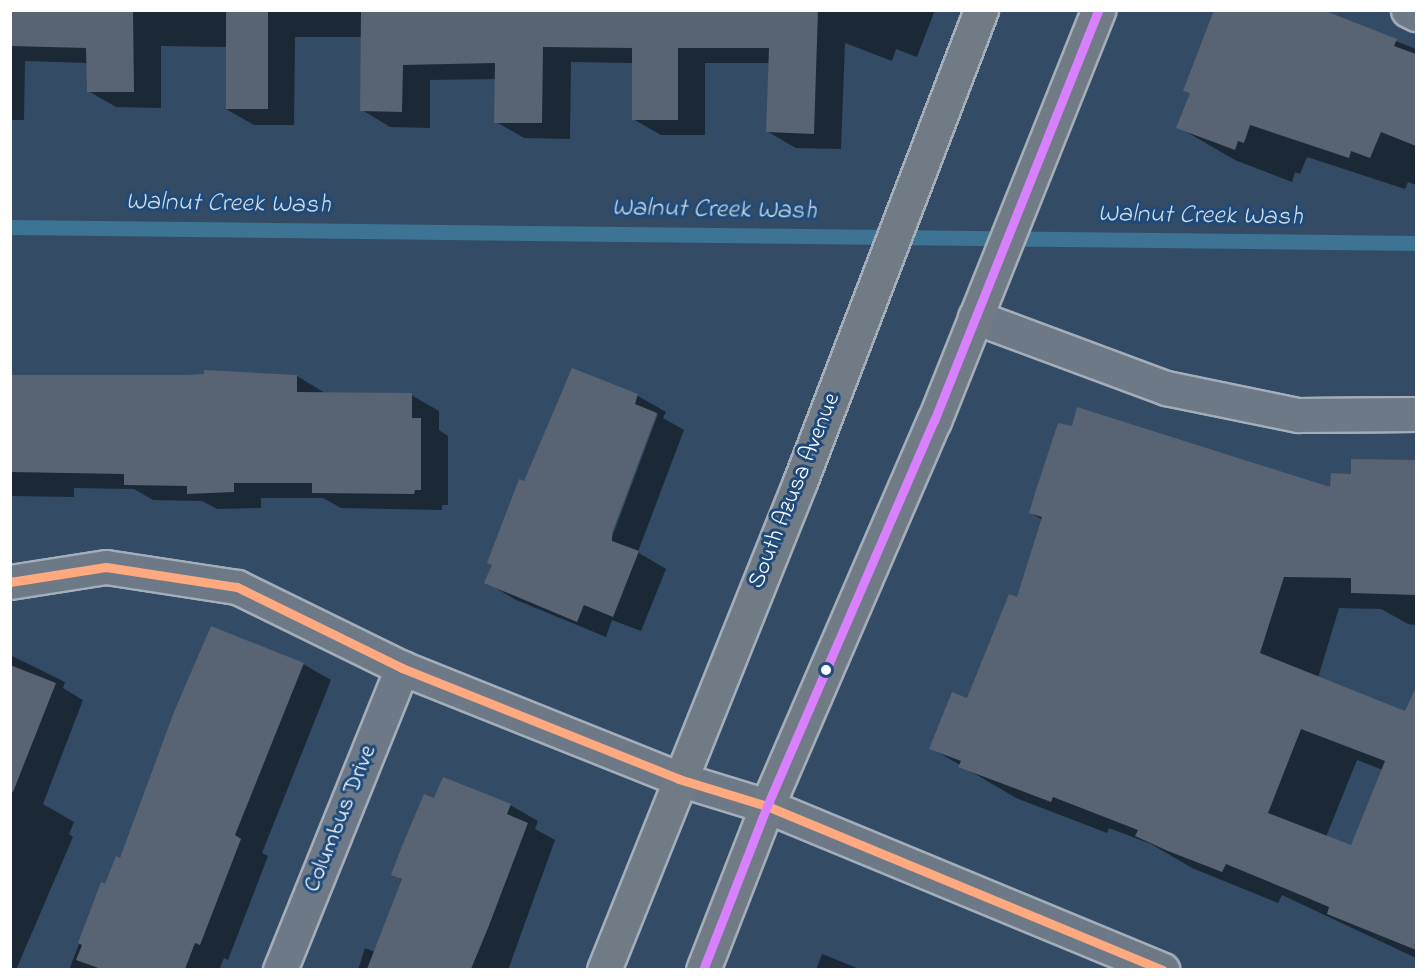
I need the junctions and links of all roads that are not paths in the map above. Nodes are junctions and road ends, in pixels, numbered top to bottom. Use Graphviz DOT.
graph roads {
  1 [pos="981,10"];
  2 [pos="1098,10"];
  3 [pos="1408,10"];
  4 [pos="1416,14"];
  5 [pos="979,306"];
  6 [pos="1416,414"];
  7 [pos="10,582"];
  8 [pos="402,668"];
  9 [pos="679,779"];
  10 [pos="767,806"];
  11 [pos="280,969"];
  12 [pos="604,969"];
  13 [pos="703,969"];
  14 [pos="1162,969"];
  1 -- 9 [label="main road, South Azusa Avenue"];
  2 -- 5 [label="main road"];
  3 -- 4 [label="street"];
  5 -- 6 [label="street"];
  5 -- 10 [label="main road"];
  7 -- 8 [label="street"];
  8 -- 9 [label="street"];
  8 -- 11 [label="street, Columbus Drive"];
  9 -- 10 [label="street"];
  9 -- 12 [label="main road, South Azusa Avenue"];
  10 -- 13 [label="main road"];
  10 -- 14 [label="street"];
}
